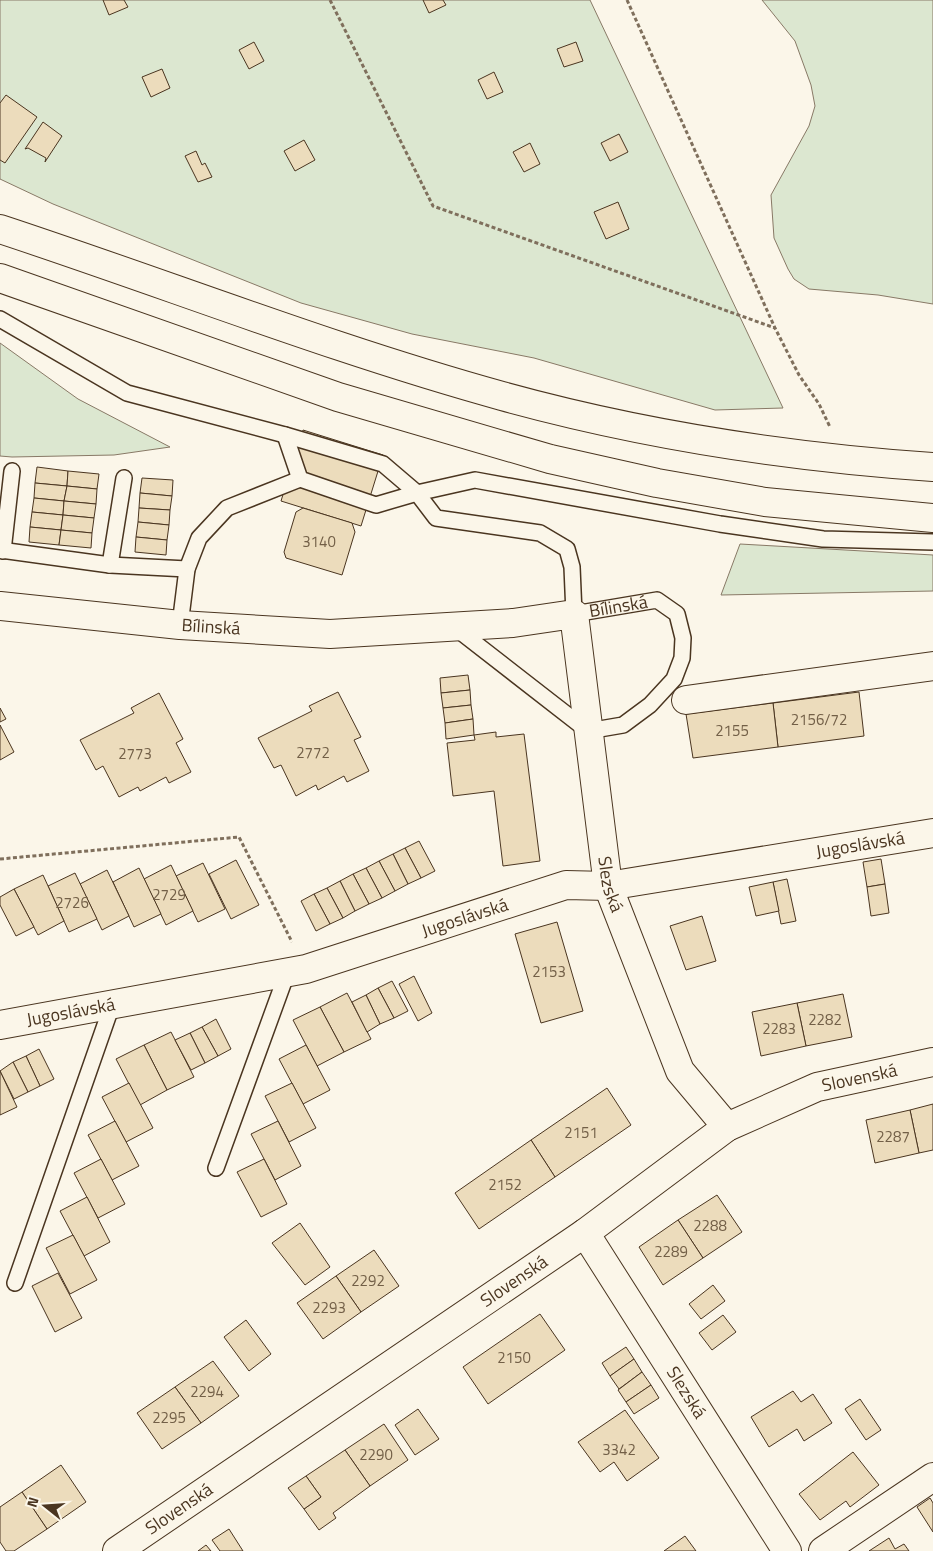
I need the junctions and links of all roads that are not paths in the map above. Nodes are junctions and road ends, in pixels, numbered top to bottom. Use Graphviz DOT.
graph roads {
  1 [pos="0,221"];
  2 [pos="0,229"];
  3 [pos="59,248"];
  4 [pos="0,278"];
  5 [pos="0,319"];
  6 [pos="286,434"];
  7 [pos="933,467"];
  8 [pos="12,471"];
  9 [pos="124,478"];
  10 [pos="300,479"];
  11 [pos="417,493"];
  12 [pos="933,518"];
  13 [pos="933,542"];
  14 [pos="1,551"];
  15 [pos="110,565"];
  16 [pos="187,569"];
  17 [pos="0,606"];
  18 [pos="574,614"];
  19 [pos="180,625"];
  20 [pos="452,626"];
  21 [pos="933,666"];
  22 [pos="686,700"];
  23 [pos="588,731"];
  24 [pos="933,833"];
  25 [pos="608,886"];
  26 [pos="296,971"];
  27 [pos="112,1005"];
  28 [pos="0,1025"];
  29 [pos="933,1062"];
  30 [pos="727,1127"];
  31 [pos="216,1168"];
  32 [pos="585,1233"];
  33 [pos="15,1283"];
  34 [pos="933,1477"];
  35 [pos="117,1551"];
  36 [pos="787,1551"];
  37 [pos="823,1551"];
  1 -- 3 [label="main road"];
  2 -- 3 [label="main road"];
  3 -- 7 [label="main road"];
  4 -- 12 [label="main road"];
  5 -- 6 [label="lane"];
  6 -- 10 [label="lane"];
  6 -- 11 [label="lane"];
  8 -- 14 [label="lane"];
  9 -- 15 [label="lane"];
  10 -- 11 [label="lane"];
  10 -- 16 [label="lane"];
  11 -- 13 [label="lane"];
  11 -- 18 [label="lane"];
  14 -- 15 [label="lane"];
  15 -- 16 [label="lane"];
  16 -- 19 [label="lane"];
  17 -- 19 [label="main road, Bílinská"];
  18 -- 20 [label="main road, Bílinská"];
  18 -- 23 [label="main road, Slezská"];
  18 -- 23 [label="lane, Bílinská"];
  19 -- 20 [label="main road, Bílinská"];
  20 -- 23 [label="lane"];
  21 -- 22 [label="main road"];
  23 -- 25 [label="main road, Slezská"];
  24 -- 25 [label="main road, Jugoslávská"];
  25 -- 26 [label="main road, Jugoslávská"];
  25 -- 30 [label="main road, Slezská"];
  26 -- 27 [label="main road, Jugoslávská"];
  26 -- 31 [label="lane"];
  27 -- 28 [label="main road, Jugoslávská"];
  27 -- 33 [label="lane"];
  29 -- 30 [label="main road, Slovenská"];
  30 -- 32 [label="main road, Slovenská"];
  32 -- 35 [label="main road, Slovenská"];
  32 -- 36 [label="main road, Slezská"];
  34 -- 37 [label="main road"];
}
